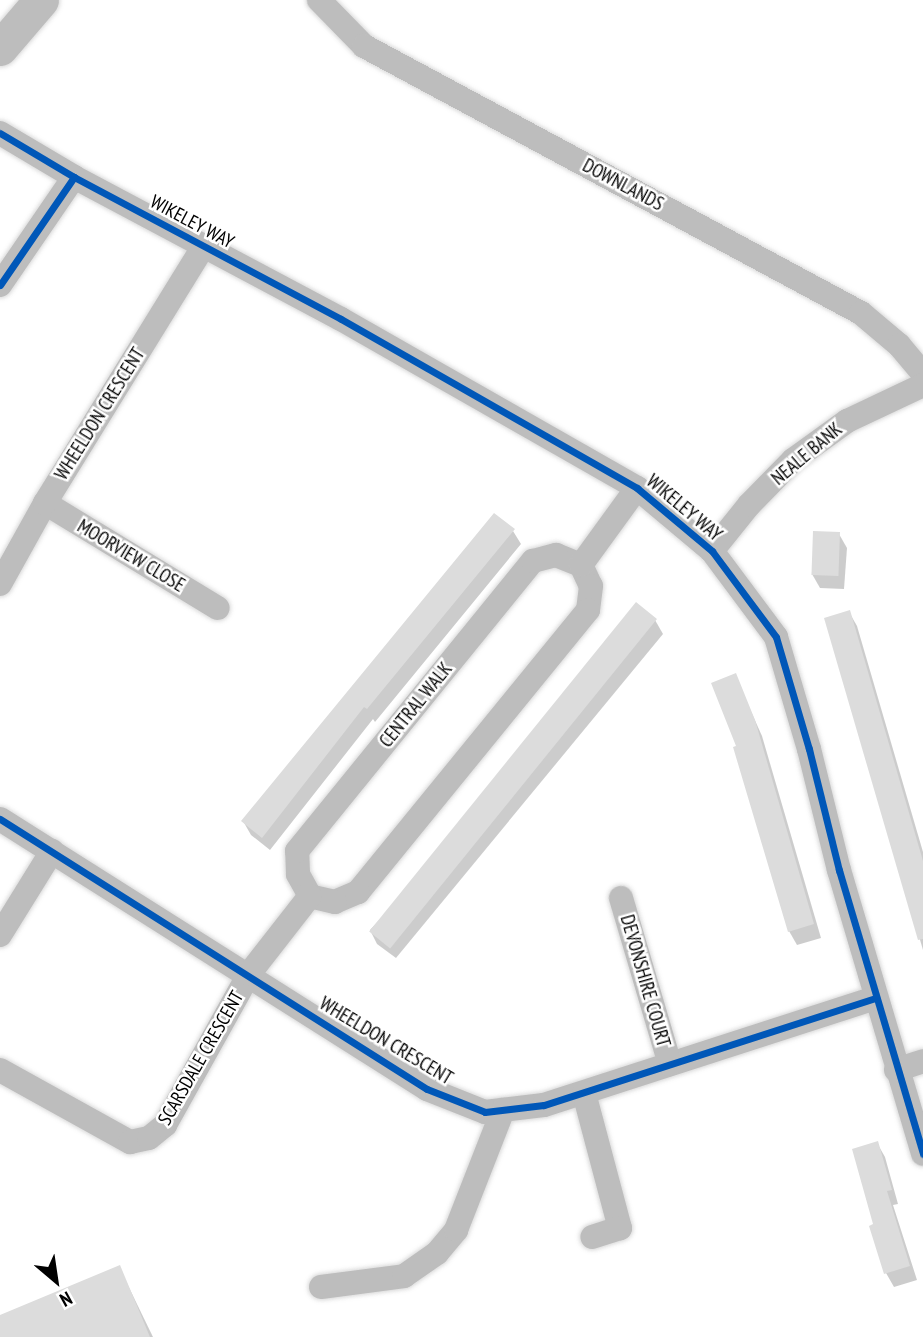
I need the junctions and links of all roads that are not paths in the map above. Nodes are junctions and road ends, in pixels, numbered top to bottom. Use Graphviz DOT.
graph roads {
  1 [pos="41,0"];
  2 [pos="319,0"];
  3 [pos="0,48"];
  4 [pos="0,133"];
  5 [pos="74,177"];
  6 [pos="204,246"];
  7 [pos="0,285"];
  8 [pos="923,374"];
  9 [pos="923,385"];
  10 [pos="637,488"];
  11 [pos="45,503"];
  12 [pos="712,551"];
  13 [pos="581,565"];
  14 [pos="0,584"];
  15 [pos="218,608"];
  16 [pos="0,819"];
  17 [pos="52,851"];
  18 [pos="310,896"];
  19 [pos="621,898"];
  20 [pos="0,935"];
  21 [pos="249,974"];
  22 [pos="876,998"];
  23 [pos="923,1061"];
  24 [pos="670,1064"];
  25 [pos="0,1070"];
  26 [pos="896,1070"];
  27 [pos="584,1093"];
  28 [pos="503,1110"];
  29 [pos="923,1154"];
  30 [pos="592,1237"];
  31 [pos="321,1287"];
  1 -- 3 [label="highway"];
  2 -- 8 [label="street, DOWNLANDS"];
  4 -- 5 [label="street, WIKELEY WAY"];
  5 -- 6 [label="street, WIKELEY WAY"];
  5 -- 7 [label="street"];
  6 -- 10 [label="street, WIKELEY WAY"];
  6 -- 11 [label="street, WHEELDON CRESCENT"];
  9 -- 12 [label="street, NEALE BANK"];
  10 -- 12 [label="street, WIKELEY WAY"];
  10 -- 13 [label="street"];
  11 -- 14 [label="street, WHEELDON CRESCENT"];
  11 -- 15 [label="street, MOORVIEW CLOSE"];
  12 -- 22 [label="street, WIKELEY WAY"];
  13 -- 18 [label="street"];
  13 -- 18 [label="street, CENTRAL WALK"];
  16 -- 17 [label="street, WHEELDON CRESCENT"];
  17 -- 20 [label="street"];
  17 -- 21 [label="street, WHEELDON CRESCENT"];
  18 -- 21 [label="street"];
  19 -- 24 [label="street, DEVONSHIRE COURT"];
  21 -- 25 [label="street, SCARSDALE CRESCENT"];
  21 -- 28 [label="street, WHEELDON CRESCENT"];
  22 -- 24 [label="street, WHEELDON CRESCENT"];
  22 -- 26 [label="street, WIKELEY WAY"];
  23 -- 26 [label="street"];
  24 -- 27 [label="street, WHEELDON CRESCENT"];
  26 -- 29 [label="street, WIKELEY WAY"];
  27 -- 28 [label="street, WHEELDON CRESCENT"];
  27 -- 30 [label="street"];
  28 -- 31 [label="street"];
}
